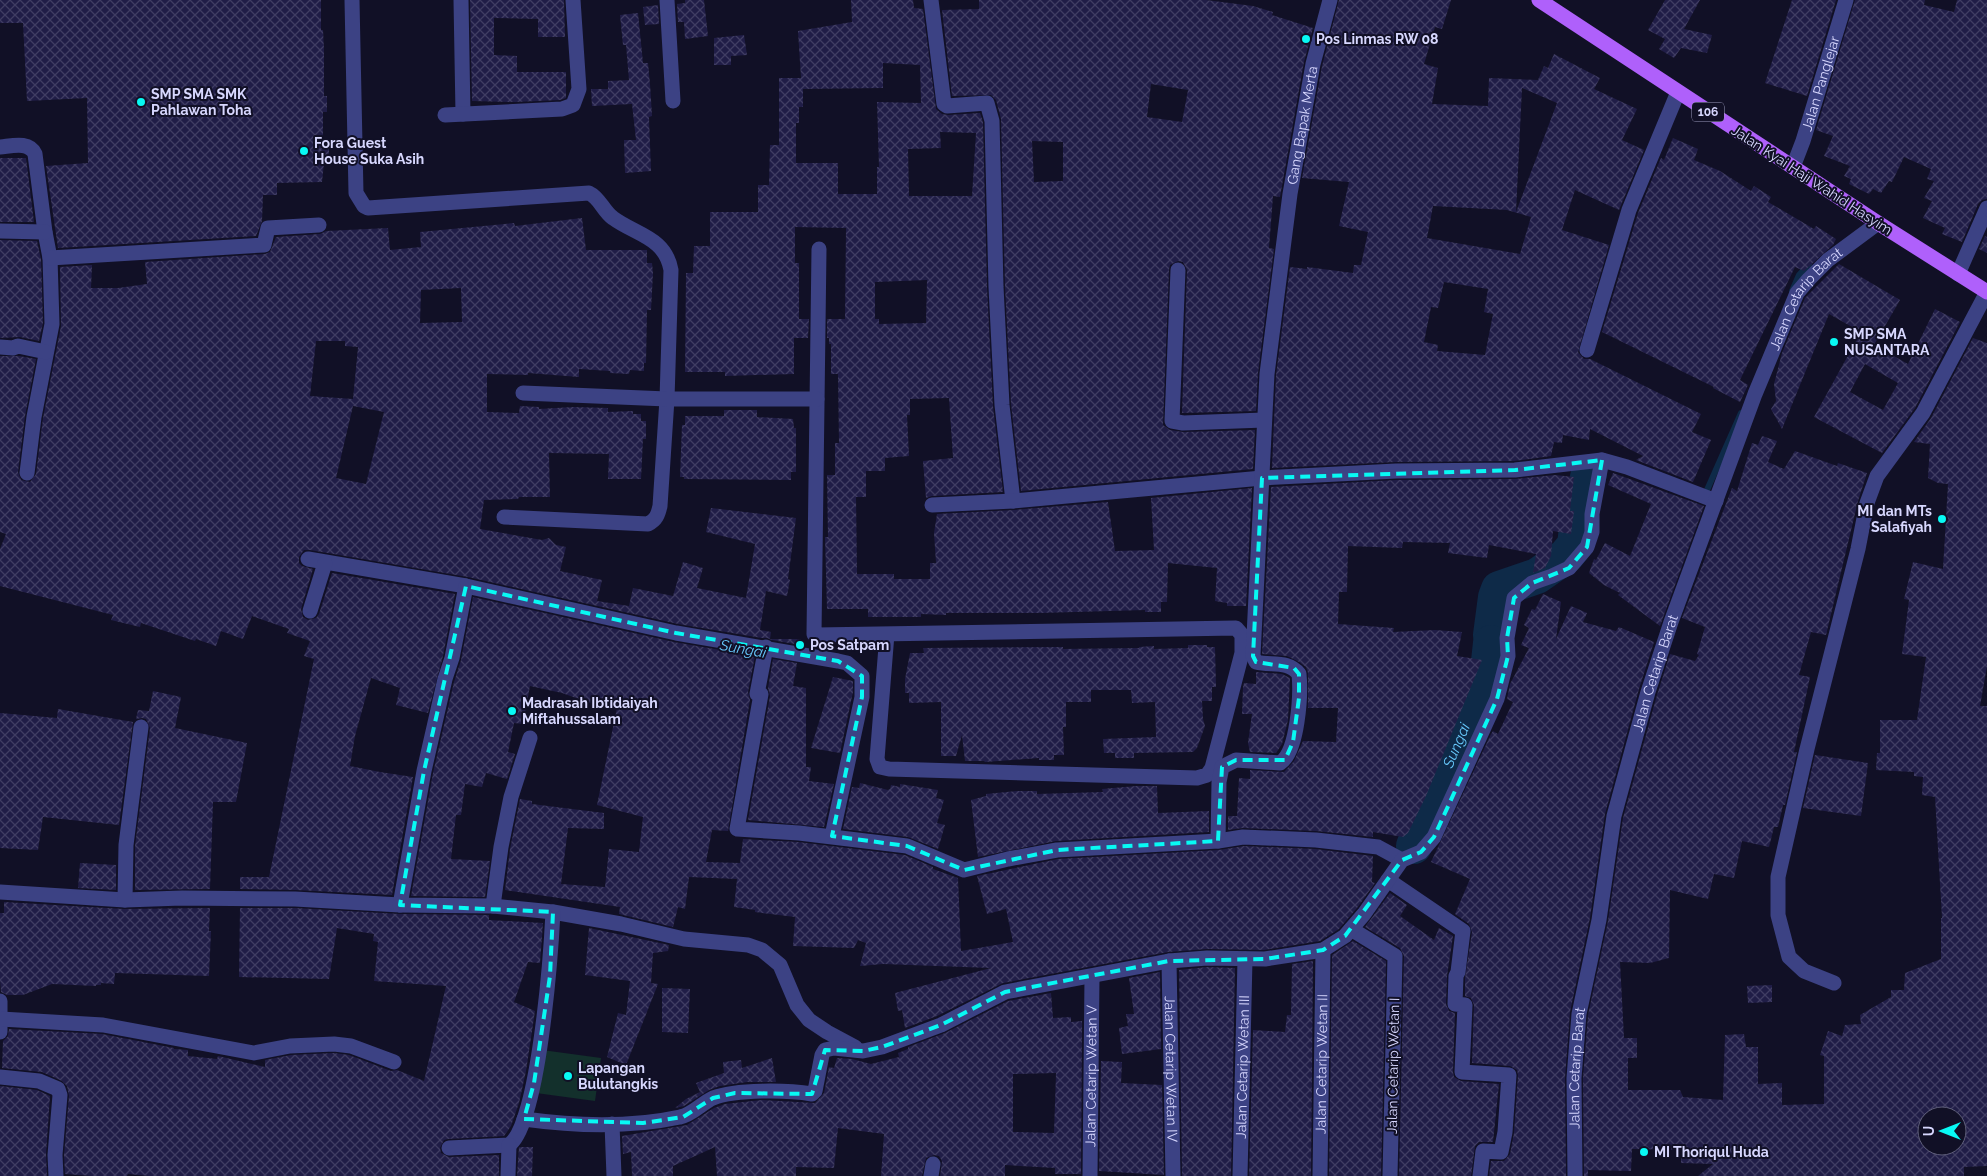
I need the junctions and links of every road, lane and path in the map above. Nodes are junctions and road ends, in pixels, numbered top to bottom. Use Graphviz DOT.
graph roads {
  1 [pos="352,0"];
  2 [pos="461,0"];
  3 [pos="573,0"];
  4 [pos="667,0"];
  5 [pos="931,0"];
  6 [pos="1330,0"];
  7 [pos="1539,0"];
  8 [pos="1846,0"];
  9 [pos="1678,92"];
  10 [pos="673,101"];
  11 [pos="463,114"];
  12 [pos="445,115"];
  13 [pos="0,147"];
  14 [pos="1793,167"];
  15 [pos="1987,208"];
  16 [pos="1878,223"];
  17 [pos="318,225"];
  18 [pos="0,232"];
  19 [pos="45,232"];
  20 [pos="819,248"];
  21 [pos="50,258"];
  22 [pos="1178,270"];
  23 [pos="1958,274"];
  24 [pos="1987,292"];
  25 [pos="0,347"];
  26 [pos="1587,350"];
  27 [pos="46,352"];
  28 [pos="522,393"];
  29 [pos="667,399"];
  30 [pos="817,399"];
  31 [pos="1264,420"];
  32 [pos="1602,460"];
  33 [pos="27,473"];
  34 [pos="1262,478"];
  35 [pos="1013,501"];
  36 [pos="1716,502"];
  37 [pos="932,505"];
  38 [pos="504,517"];
  39 [pos="308,559"];
  40 [pos="325,563"];
  41 [pos="466,586"];
  42 [pos="310,611"];
  43 [pos="888,634"];
  44 [pos="765,651"];
  45 [pos="141,727"];
  46 [pos="530,738"];
  47 [pos="832,836"];
  48 [pos="1218,841"];
  49 [pos="1402,860"];
  50 [pos="1388,880"];
  51 [pos="0,892"];
  52 [pos="125,900"];
  53 [pos="400,905"];
  54 [pos="493,906"];
  55 [pos="553,912"];
  56 [pos="1351,928"];
  57 [pos="1323,950"];
  58 [pos="1245,959"];
  59 [pos="1169,961"];
  60 [pos="1092,976"];
  61 [pos="1834,983"];
  62 [pos="0,1001"];
  63 [pos="1,1026"];
  64 [pos="863,1051"];
  65 [pos="394,1062"];
  66 [pos="0,1077"];
  67 [pos="524,1119"];
  68 [pos="612,1124"];
  69 [pos="510,1145"];
  70 [pos="449,1148"];
  71 [pos="56,1176"];
  72 [pos="508,1176"];
  73 [pos="614,1176"];
  74 [pos="1090,1176"];
  75 [pos="1173,1176"];
  76 [pos="1240,1176"];
  77 [pos="1320,1176"];
  78 [pos="1390,1176"];
  79 [pos="1480,1176"];
  80 [pos="1575,1176"];
  1 -- 29 [label="street"];
  2 -- 11 [label="street"];
  3 -- 11 [label="street"];
  4 -- 10 [label="street"];
  5 -- 35 [label="street"];
  6 -- 31 [label="street, Gang Bapak Merta"];
  7 -- 9 [label="main road, Jalan Kyai Haji Wahid Hasyim / 106"];
  8 -- 14 [label="street, Jalan Panglejar"];
  9 -- 14 [label="main road, Jalan Kyai Haji Wahid Hasyim / 106"];
  9 -- 26 [label="street"];
  11 -- 12 [label="street"];
  13 -- 19 [label="street"];
  14 -- 16 [label="main road, Jalan Kyai Haji Wahid Hasyim / 106"];
  15 -- 23 [label="street"];
  16 -- 23 [label="main road, Jalan Kyai Haji Wahid Hasyim / 106"];
  16 -- 36 [label="street, Jalan Cetarip Barat"];
  17 -- 21 [label="street"];
  18 -- 19 [label="street"];
  19 -- 21 [label="street"];
  20 -- 30 [label="street"];
  21 -- 27 [label="street"];
  22 -- 31 [label="street"];
  23 -- 24 [label="main road, Jalan Kyai Haji Wahid Hasyim / 106"];
  24 -- 61 [label="street"];
  25 -- 27 [label="street"];
  27 -- 33 [label="street"];
  28 -- 29 [label="street"];
  29 -- 30 [label="street"];
  29 -- 38 [label="street"];
  30 -- 43 [label="street"];
  31 -- 34 [label="street, Gang Bapak Merta"];
  32 -- 34 [label="street"];
  32 -- 36 [label="street"];
  32 -- 49 [label="street"];
  34 -- 35 [label="street"];
  34 -- 48 [label="street, Gang Bapak Merta"];
  35 -- 37 [label="street"];
  36 -- 80 [label="street, Jalan Cetarip Barat"];
  39 -- 40 [label="street"];
  40 -- 41 [label="street"];
  40 -- 42 [label="street"];
  41 -- 44 [label="street"];
  41 -- 53 [label="street"];
  43 -- 43 [label="street"];
  44 -- 47 [label="street"];
  44 -- 47 [label="street"];
  45 -- 52 [label="street"];
  46 -- 54 [label="street"];
  47 -- 48 [label="street"];
  48 -- 49 [label="street"];
  49 -- 50 [label="street"];
  50 -- 56 [label="street"];
  50 -- 79 [label="street"];
  51 -- 52 [label="street"];
  52 -- 53 [label="street"];
  53 -- 54 [label="street"];
  54 -- 55 [label="street"];
  55 -- 64 [label="street"];
  55 -- 67 [label="street"];
  56 -- 57 [label="street"];
  56 -- 78 [label="street, Jalan Cetarip Wetan I"];
  57 -- 58 [label="street"];
  57 -- 77 [label="street, Jalan Cetarip Wetan II"];
  58 -- 59 [label="street"];
  58 -- 76 [label="street, Jalan Cetarip Wetan III"];
  59 -- 60 [label="street"];
  59 -- 75 [label="street, Jalan Cetarip Wetan IV"];
  60 -- 64 [label="street"];
  60 -- 74 [label="street, Jalan Cetarip Wetan V"];
  62 -- 63 [label="street"];
  63 -- 65 [label="street"];
  64 -- 68 [label="street"];
  66 -- 71 [label="street"];
  67 -- 68 [label="street"];
  67 -- 69 [label="street"];
  68 -- 73 [label="street"];
  69 -- 70 [label="street"];
  69 -- 72 [label="street"];
}
